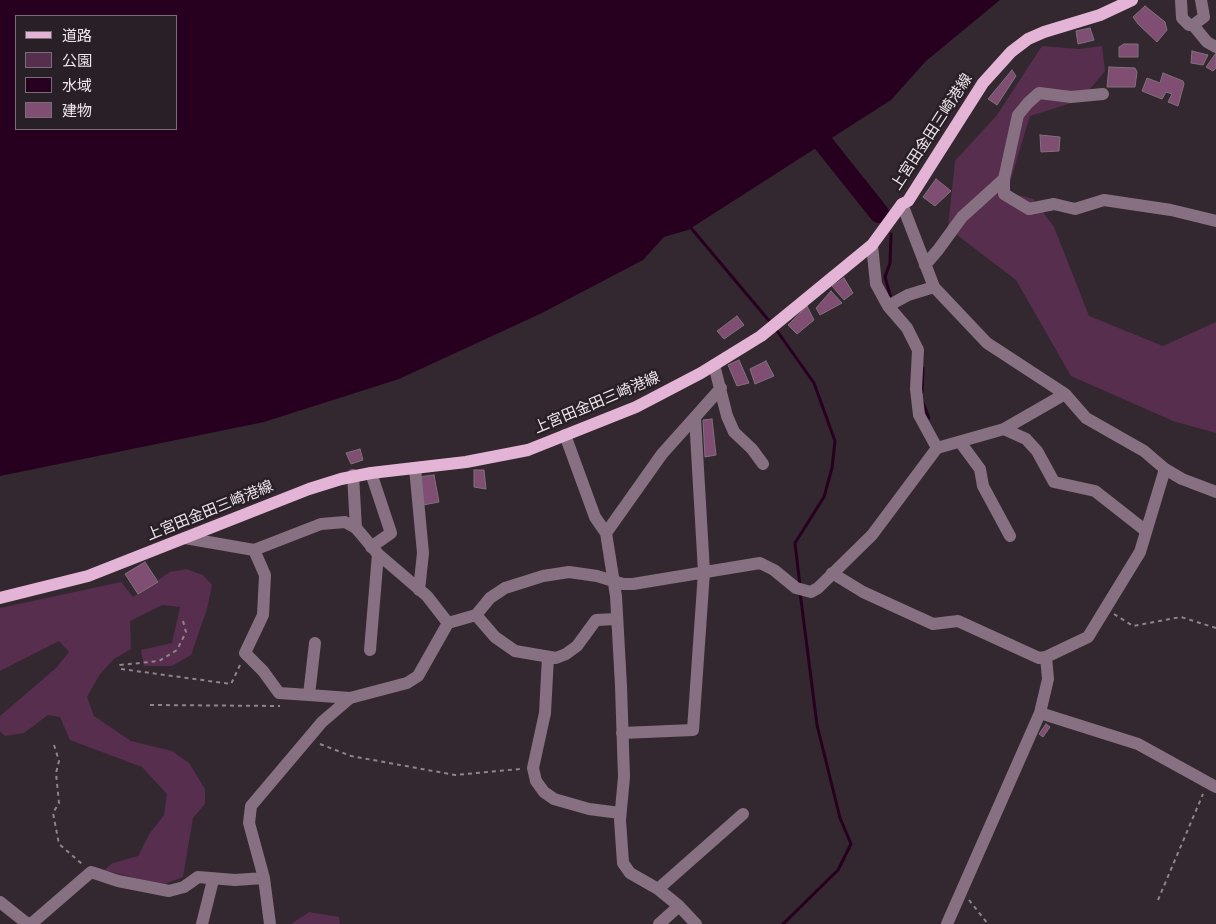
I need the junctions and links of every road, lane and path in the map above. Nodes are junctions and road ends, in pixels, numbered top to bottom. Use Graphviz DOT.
graph roads {
  1 [pos="1132,0"];
  2 [pos="1181,0"];
  3 [pos="1201,0"];
  4 [pos="1193,25"];
  5 [pos="1216,47"];
  6 [pos="1103,94"];
  7 [pos="1004,179"];
  8 [pos="902,204"];
  9 [pos="1216,221"];
  10 [pos="872,245"];
  11 [pos="925,265"];
  12 [pos="934,287"];
  13 [pos="888,306"];
  14 [pos="714,365"];
  15 [pos="721,388"];
  16 [pos="1065,394"];
  17 [pos="695,417"];
  18 [pos="1004,429"];
  19 [pos="565,435"];
  20 [pos="960,442"];
  21 [pos="937,448"];
  22 [pos="763,464"];
  23 [pos="415,468"];
  24 [pos="1165,469"];
  25 [pos="371,473"];
  26 [pos="353,476"];
  27 [pos="1216,492"];
  28 [pos="356,528"];
  29 [pos="1146,530"];
  30 [pos="606,533"];
  31 [pos="1010,536"];
  32 [pos="185,538"];
  33 [pos="254,550"];
  34 [pos="374,550"];
  35 [pos="704,572"];
  36 [pos="832,573"];
  37 [pos="612,580"];
  38 [pos="419,590"];
  39 [pos="0,598"];
  40 [pos="1106,608"];
  41 [pos="476,615"];
  42 [pos="616,618"];
  43 [pos="183,621"];
  44 [pos="448,623"];
  45 [pos="1216,628"];
  46 [pos="315,643"];
  47 [pos="370,650"];
  48 [pos="245,653"];
  49 [pos="1046,656"];
  50 [pos="548,657"];
  51 [pos="309,695"];
  52 [pos="350,698"];
  53 [pos="150,706"];
  54 [pos="282,706"];
  55 [pos="1040,714"];
  56 [pos="622,733"];
  57 [pos="308,739"];
  58 [pos="54,745"];
  59 [pos="533,768"];
  60 [pos="1212,784"];
  61 [pos="620,813"];
  62 [pos="743,814"];
  63 [pos="91,872"];
  64 [pos="264,878"];
  65 [pos="212,880"];
  66 [pos="658,889"];
  67 [pos="961,890"];
  68 [pos="1158,900"];
  69 [pos="0,902"];
  70 [pos="679,906"];
  71 [pos="202,924"];
  72 [pos="270,924"];
  73 [pos="659,924"];
  74 [pos="696,924"];
  75 [pos="947,924"];
  76 [pos="988,924"];
  1 -- 8 [label="main road, 上宮田金田三崎港線"];
  2 -- 4 [label="street"];
  3 -- 4 [label="street"];
  4 -- 5 [label="street"];
  6 -- 7 [label="street"];
  7 -- 9 [label="street"];
  7 -- 11 [label="street"];
  8 -- 10 [label="main road, 上宮田金田三崎港線"];
  8 -- 11 [label="street"];
  10 -- 13 [label="street"];
  10 -- 14 [label="main road, 上宮田金田三崎港線"];
  11 -- 12 [label="street"];
  12 -- 13 [label="street"];
  12 -- 16 [label="street"];
  13 -- 21 [label="street"];
  14 -- 15 [label="street"];
  14 -- 19 [label="main road, 上宮田金田三崎港線"];
  15 -- 17 [label="street"];
  15 -- 22 [label="street"];
  16 -- 18 [label="street"];
  16 -- 24 [label="street"];
  17 -- 30 [label="street"];
  17 -- 35 [label="street"];
  18 -- 20 [label="street"];
  18 -- 29 [label="street"];
  19 -- 23 [label="main road, 上宮田金田三崎港線"];
  19 -- 30 [label="street"];
  20 -- 21 [label="street"];
  20 -- 31 [label="street"];
  21 -- 36 [label="street"];
  23 -- 25 [label="main road, 上宮田金田三崎港線"];
  23 -- 38 [label="street"];
  24 -- 27 [label="street"];
  24 -- 29 [label="street"];
  25 -- 26 [label="main road, 上宮田金田三崎港線"];
  25 -- 34 [label="street"];
  26 -- 28 [label="street"];
  26 -- 32 [label="main road, 上宮田金田三崎港線"];
  28 -- 33 [label="street"];
  28 -- 34 [label="street"];
  29 -- 40 [label="street"];
  30 -- 37 [label="street"];
  32 -- 33 [label="street"];
  32 -- 39 [label="main road, 上宮田金田三崎港線"];
  33 -- 48 [label="street"];
  34 -- 38 [label="street"];
  34 -- 47 [label="street"];
  35 -- 36 [label="street"];
  35 -- 37 [label="street"];
  35 -- 56 [label="street"];
  36 -- 49 [label="street"];
  37 -- 41 [label="street"];
  37 -- 42 [label="street"];
  38 -- 44 [label="street"];
  40 -- 45 [label="path"];
  40 -- 49 [label="street"];
  41 -- 44 [label="street"];
  41 -- 50 [label="street"];
  42 -- 50 [label="street"];
  42 -- 56 [label="street"];
  43 -- 48 [label="path"];
  44 -- 52 [label="street"];
  46 -- 51 [label="street"];
  48 -- 51 [label="street"];
  49 -- 55 [label="street"];
  50 -- 59 [label="street"];
  51 -- 52 [label="street"];
  52 -- 57 [label="street"];
  53 -- 54 [label="path"];
  55 -- 60 [label="street"];
  55 -- 67 [label="street"];
  56 -- 61 [label="street"];
  57 -- 59 [label="path"];
  57 -- 64 [label="street"];
  58 -- 63 [label="path"];
  59 -- 61 [label="street"];
  60 -- 68 [label="path"];
  61 -- 66 [label="street"];
  62 -- 66 [label="street"];
  63 -- 65 [label="street"];
  63 -- 69 [label="street"];
  64 -- 65 [label="street"];
  64 -- 72 [label="street"];
  65 -- 71 [label="street"];
  66 -- 70 [label="street"];
  67 -- 75 [label="street"];
  67 -- 76 [label="path"];
  70 -- 73 [label="street"];
  70 -- 74 [label="street"];
}
